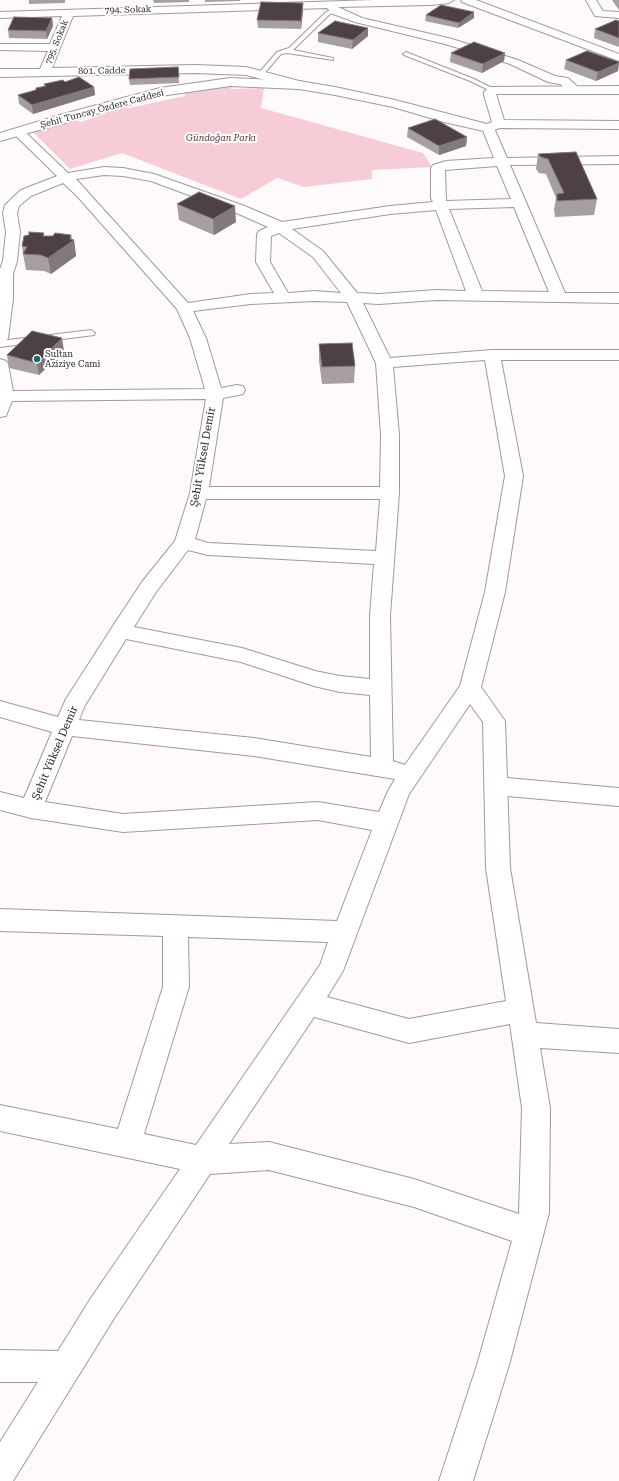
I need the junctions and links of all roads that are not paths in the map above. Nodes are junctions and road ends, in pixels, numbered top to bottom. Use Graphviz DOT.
graph roads {
  1 [pos="449,0"];
  2 [pos="466,0"];
  3 [pos="592,0"];
  4 [pos="333,8"];
  5 [pos="69,12"];
  6 [pos="0,15"];
  7 [pos="619,15"];
  8 [pos="433,28"];
  9 [pos="461,33"];
  10 [pos="0,47"];
  11 [pos="55,48"];
  12 [pos="288,51"];
  13 [pos="406,54"];
  14 [pos="619,58"];
  15 [pos="331,59"];
  16 [pos="556,68"];
  17 [pos="45,72"];
  18 [pos="0,73"];
  19 [pos="260,75"];
  20 [pos="564,81"];
  21 [pos="299,85"];
  22 [pos="492,90"];
  23 [pos="575,90"];
  24 [pos="619,90"];
  25 [pos="619,125"];
  26 [pos="493,126"];
  27 [pos="19,133"];
  28 [pos="0,137"];
  29 [pos="619,160"];
  30 [pos="502,163"];
  31 [pos="66,177"];
  32 [pos="520,203"];
  33 [pos="441,205"];
  34 [pos="5,214"];
  35 [pos="280,227"];
  36 [pos="3,274"];
  37 [pos="476,296"];
  38 [pos="559,297"];
  39 [pos="284,298"];
  40 [pos="353,298"];
  41 [pos="619,298"];
  42 [pos="184,308"];
  43 [pos="91,333"];
  44 [pos="0,338"];
  45 [pos="0,344"];
  46 [pos="492,355"];
  47 [pos="619,355"];
  48 [pos="384,363"];
  49 [pos="0,364"];
  50 [pos="237,390"];
  51 [pos="215,394"];
  52 [pos="2,404"];
  53 [pos="199,493"];
  54 [pos="390,493"];
  55 [pos="184,543"];
  56 [pos="385,558"];
  57 [pos="120,632"];
  58 [pos="381,688"];
  59 [pos="470,688"];
  60 [pos="0,709"];
  61 [pos="65,727"];
  62 [pos="382,768"];
  63 [pos="411,773"];
  64 [pos="496,786"];
  65 [pos="619,797"];
  66 [pos="0,801"];
  67 [pos="31,809"];
  68 [pos="386,823"];
  69 [pos="0,920"];
  70 [pos="176,925"];
  71 [pos="345,932"];
  72 [pos="308,1004"];
  73 [pos="523,1023"];
  74 [pos="619,1041"];
  75 [pos="0,1118"];
  76 [pos="126,1144"];
  77 [pos="202,1160"];
  78 [pos="529,1232"];
  79 [pos="0,1366"];
  80 [pos="66,1367"];
  81 [pos="0,1472"];
  82 [pos="456,1481"];
  1 -- 4 [label="street, 794. Sokak"];
  2 -- 14 [label="street"];
  3 -- 7 [label="street"];
  4 -- 5 [label="street, 794. Sokak"];
  4 -- 12 [label="lane"];
  4 -- 20 [label="street"];
  5 -- 6 [label="street, 794. Sokak"];
  5 -- 11 [label="street, 795. Sokak"];
  8 -- 9 [label="street"];
  10 -- 11 [label="street"];
  11 -- 17 [label="street, 795. Sokak"];
  12 -- 15 [label="lane"];
  12 -- 19 [label="lane"];
  13 -- 22 [label="lane"];
  16 -- 20 [label="street"];
  17 -- 18 [label="street, 801. Cadde"];
  17 -- 19 [label="street, 801. Cadde"];
  19 -- 21 [label="street, 801. Cadde"];
  20 -- 23 [label="street"];
  21 -- 26 [label="street, Şehit Tuncay Özdere Caddesi"];
  21 -- 27 [label="street, Şehit Tuncay Özdere Caddesi"];
  22 -- 23 [label="street"];
  22 -- 26 [label="street"];
  23 -- 24 [label="street"];
  25 -- 26 [label="street, Şehit Tuncay Özdere Caddesi"];
  26 -- 30 [label="street"];
  27 -- 28 [label="street, Şehit Tuncay Özdere Caddesi"];
  27 -- 31 [label="street, Şehit Yüksel Demir"];
  29 -- 30 [label="street"];
  30 -- 32 [label="street"];
  30 -- 33 [label="street"];
  31 -- 34 [label="street"];
  31 -- 35 [label="street"];
  31 -- 42 [label="street, Şehit Yüksel Demir"];
  32 -- 33 [label="street"];
  32 -- 38 [label="street"];
  33 -- 35 [label="street"];
  33 -- 37 [label="street"];
  34 -- 36 [label="street"];
  35 -- 39 [label="street"];
  35 -- 40 [label="street"];
  36 -- 44 [label="street"];
  37 -- 38 [label="street"];
  37 -- 40 [label="street"];
  38 -- 41 [label="street"];
  39 -- 40 [label="street"];
  39 -- 42 [label="street"];
  40 -- 48 [label="street"];
  42 -- 51 [label="street, Şehit Yüksel Demir"];
  43 -- 45 [label="lane"];
  46 -- 47 [label="street"];
  46 -- 48 [label="street"];
  46 -- 59 [label="street"];
  48 -- 54 [label="street"];
  49 -- 52 [label="street"];
  50 -- 51 [label="street"];
  51 -- 52 [label="street"];
  51 -- 53 [label="street, Şehit Yüksel Demir"];
  53 -- 54 [label="street"];
  53 -- 55 [label="street, Şehit Yüksel Demir"];
  54 -- 56 [label="street"];
  55 -- 56 [label="street"];
  55 -- 57 [label="street, Şehit Yüksel Demir"];
  56 -- 58 [label="street"];
  57 -- 58 [label="street"];
  57 -- 61 [label="street, Şehit Yüksel Demir"];
  58 -- 62 [label="street"];
  59 -- 63 [label="street"];
  59 -- 64 [label="street"];
  60 -- 61 [label="street"];
  61 -- 62 [label="street"];
  61 -- 67 [label="street, Şehit Yüksel Demir"];
  62 -- 63 [label="street"];
  63 -- 68 [label="street"];
  64 -- 65 [label="street"];
  64 -- 73 [label="street"];
  66 -- 67 [label="street"];
  67 -- 68 [label="street"];
  68 -- 71 [label="street"];
  69 -- 70 [label="street"];
  70 -- 71 [label="street"];
  70 -- 76 [label="street"];
  71 -- 72 [label="street"];
  72 -- 73 [label="street"];
  72 -- 77 [label="street"];
  73 -- 74 [label="street"];
  73 -- 78 [label="street"];
  75 -- 76 [label="street"];
  76 -- 77 [label="street"];
  77 -- 78 [label="street"];
  77 -- 80 [label="street"];
  78 -- 82 [label="street"];
  79 -- 80 [label="street"];
  80 -- 81 [label="street"];
}
